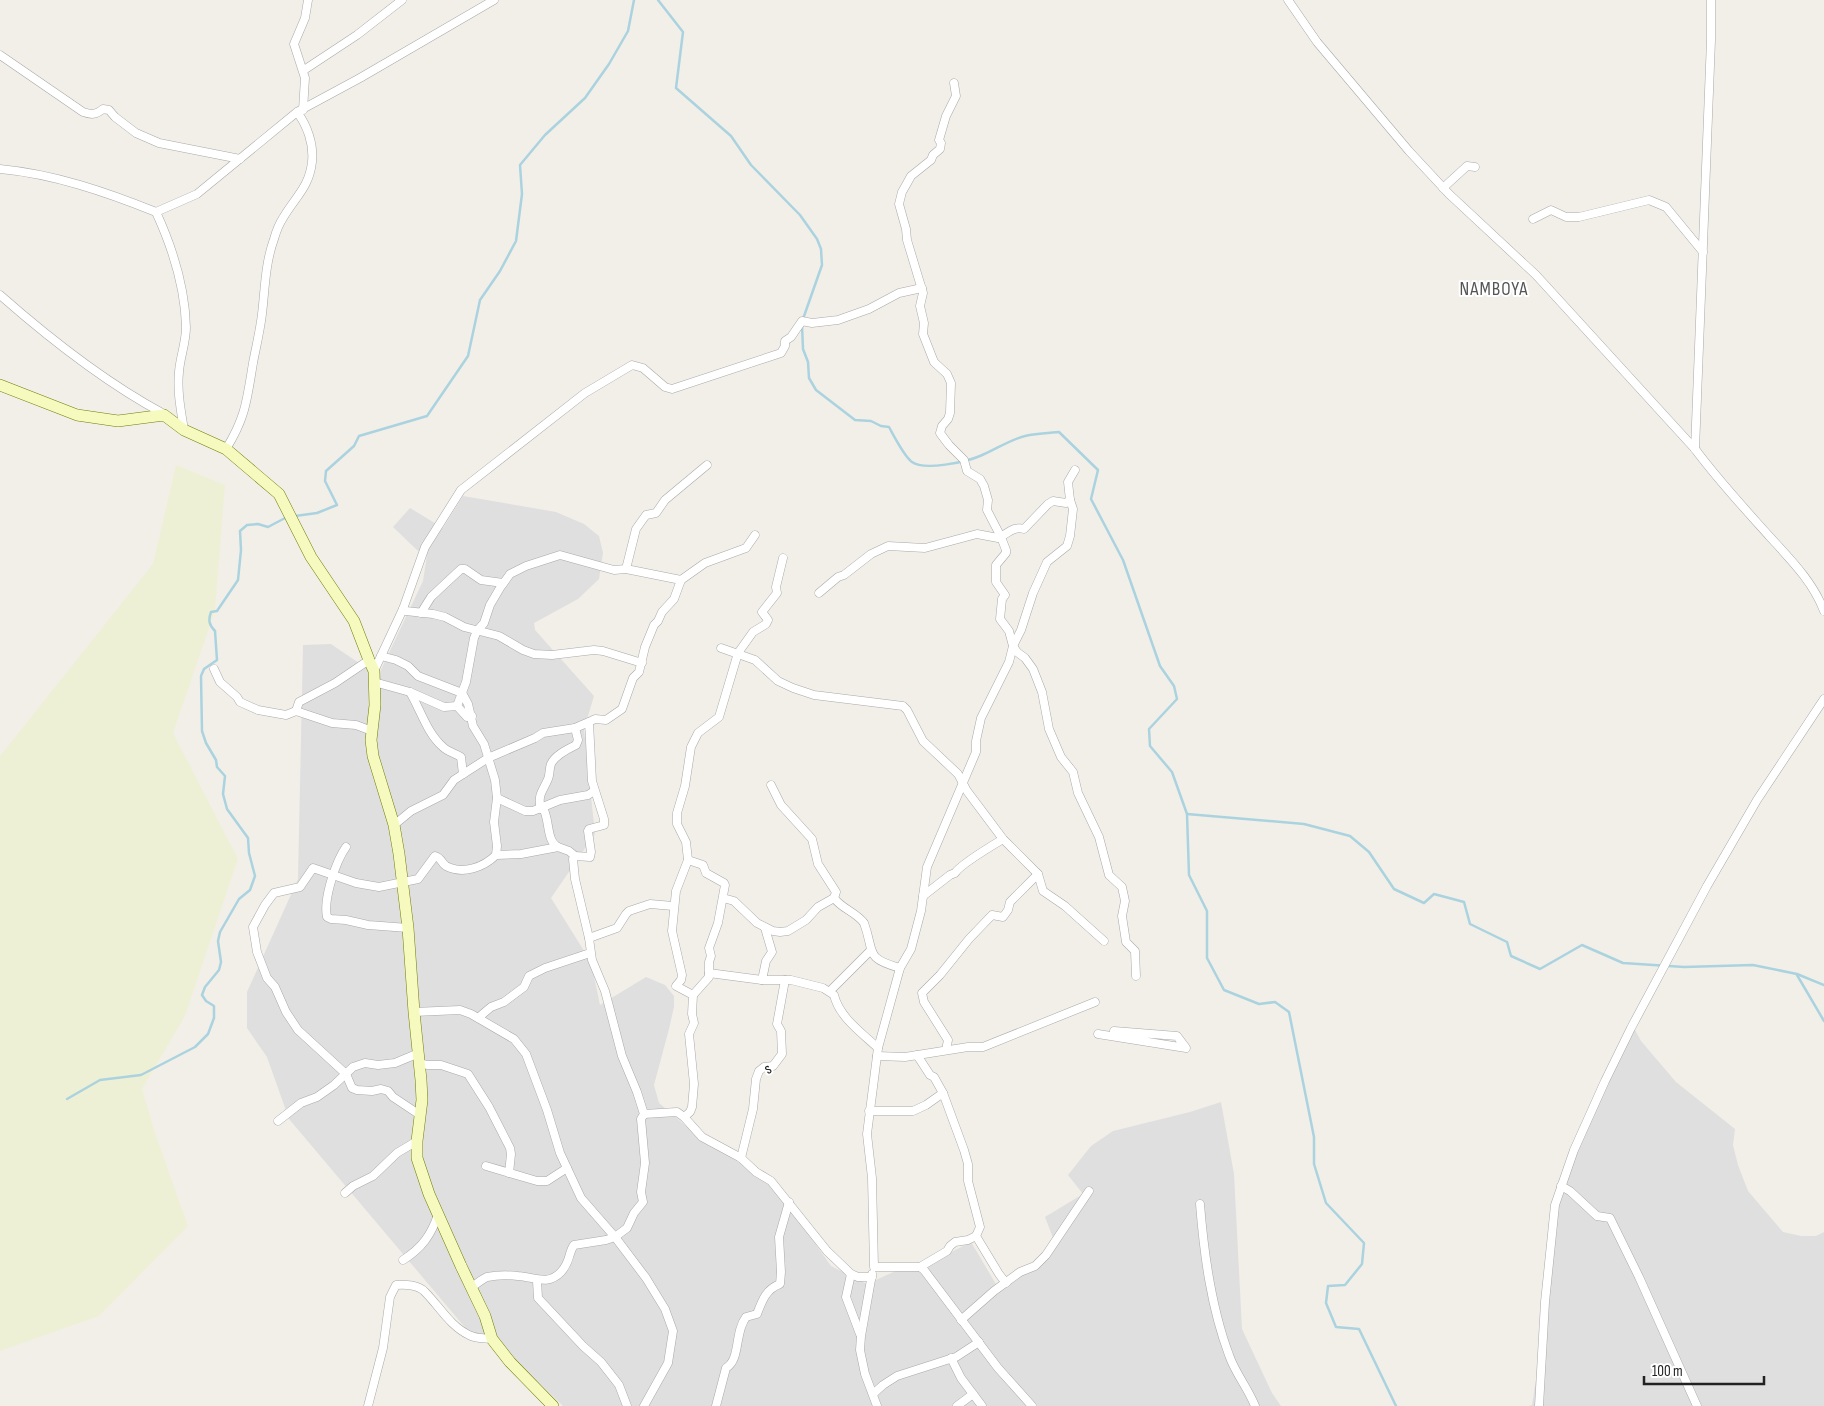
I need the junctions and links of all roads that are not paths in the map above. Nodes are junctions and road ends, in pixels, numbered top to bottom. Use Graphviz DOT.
graph roads {
  1 [pos="308,0"];
  2 [pos="402,0"];
  3 [pos="494,0"];
  4 [pos="1288,0"];
  5 [pos="1711,0"];
  6 [pos="0,55"];
  7 [pos="304,70"];
  8 [pos="954,83"];
  9 [pos="300,111"];
  10 [pos="240,159"];
  11 [pos="1475,167"];
  12 [pos="0,169"];
  13 [pos="1443,188"];
  14 [pos="156,212"];
  15 [pos="1532,220"];
  16 [pos="1703,252"];
  17 [pos="922,288"];
  18 [pos="0,295"];
  19 [pos="0,385"];
  20 [pos="164,415"];
  21 [pos="184,430"];
  22 [pos="226,449"];
  23 [pos="1695,449"];
  24 [pos="707,464"];
  25 [pos="1075,470"];
  26 [pos="1070,500"];
  27 [pos="755,535"];
  28 [pos="1001,537"];
  29 [pos="783,558"];
  30 [pos="626,569"];
  31 [pos="681,580"];
  32 [pos="503,583"];
  33 [pos="819,593"];
  34 [pos="403,609"];
  35 [pos="1824,611"];
  36 [pos="421,612"];
  37 [pos="477,631"];
  38 [pos="1013,646"];
  39 [pos="721,648"];
  40 [pos="738,653"];
  41 [pos="382,656"];
  42 [pos="369,660"];
  43 [pos="642,663"];
  44 [pos="214,670"];
  45 [pos="374,677"];
  46 [pos="410,692"];
  47 [pos="462,694"];
  48 [pos="1824,699"];
  49 [pos="457,706"];
  50 [pos="296,711"];
  51 [pos="472,716"];
  52 [pos="589,722"];
  53 [pos="575,728"];
  54 [pos="372,731"];
  55 [pos="488,758"];
  56 [pos="463,774"];
  57 [pos="962,782"];
  58 [pos="772,785"];
  59 [pos="594,791"];
  60 [pos="497,798"];
  61 [pos="542,808"];
  62 [pos="394,825"];
  63 [pos="1003,839"];
  64 [pos="346,846"];
  65 [pos="558,847"];
  66 [pos="496,856"];
  67 [pos="575,856"];
  68 [pos="688,860"];
  69 [pos="334,874"];
  70 [pos="1038,874"];
  71 [pos="402,883"];
  72 [pos="923,896"];
  73 [pos="723,898"];
  74 [pos="834,898"];
  75 [pos="673,906"];
  76 [pos="408,928"];
  77 [pos="765,928"];
  78 [pos="589,938"];
  79 [pos="1104,941"];
  80 [pos="871,950"];
  81 [pos="590,953"];
  82 [pos="900,968"];
  83 [pos="709,973"];
  84 [pos="1136,976"];
  85 [pos="762,980"];
  86 [pos="784,980"];
  87 [pos="830,991"];
  88 [pos="693,995"];
  89 [pos="1095,1002"];
  90 [pos="414,1012"];
  91 [pos="478,1018"];
  92 [pos="1114,1032"];
  93 [pos="1098,1034"];
  94 [pos="946,1050"];
  95 [pos="877,1052"];
  96 [pos="917,1055"];
  97 [pos="420,1058"];
  98 [pos="346,1074"];
  99 [pos="943,1093"];
  100 [pos="869,1111"];
  101 [pos="644,1114"];
  102 [pos="420,1115"];
  103 [pos="684,1117"];
  104 [pos="278,1121"];
  105 [pos="416,1141"];
  106 [pos="741,1158"];
  107 [pos="486,1166"];
  108 [pos="567,1168"];
  109 [pos="509,1173"];
  110 [pos="1561,1186"];
  111 [pos="1089,1192"];
  112 [pos="345,1193"];
  113 [pos="789,1202"];
  114 [pos="1200,1204"];
  115 [pos="438,1214"];
  116 [pos="976,1236"];
  117 [pos="615,1237"];
  118 [pos="403,1260"];
  119 [pos="874,1267"];
  120 [pos="920,1267"];
  121 [pos="851,1274"];
  122 [pos="872,1277"];
  123 [pos="537,1281"];
  124 [pos="1006,1283"];
  125 [pos="471,1288"];
  126 [pos="960,1320"];
  127 [pos="861,1336"];
  128 [pos="492,1339"];
  129 [pos="979,1342"];
  130 [pos="951,1358"];
  131 [pos="873,1394"];
  132 [pos="973,1394"];
  133 [pos="368,1406"];
  134 [pos="553,1406"];
  135 [pos="626,1406"];
  136 [pos="644,1406"];
  137 [pos="716,1406"];
  138 [pos="878,1406"];
  139 [pos="957,1406"];
  140 [pos="982,1406"];
  141 [pos="1032,1406"];
  142 [pos="1255,1406"];
  143 [pos="1539,1406"];
  144 [pos="1697,1406"];
  1 -- 7 [label="street"];
  2 -- 7 [label="street"];
  3 -- 9 [label="street"];
  4 -- 13 [label="street"];
  5 -- 16 [label="street"];
  6 -- 10 [label="street"];
  7 -- 9 [label="street"];
  8 -- 17 [label="street"];
  9 -- 10 [label="street"];
  9 -- 22 [label="street"];
  10 -- 14 [label="street"];
  11 -- 13 [label="street"];
  12 -- 14 [label="street"];
  13 -- 23 [label="street"];
  14 -- 21 [label="street"];
  15 -- 16 [label="street"];
  16 -- 23 [label="street"];
  17 -- 28 [label="street"];
  17 -- 34 [label="street"];
  18 -- 20 [label="street"];
  19 -- 20 [label="street"];
  20 -- 21 [label="street"];
  21 -- 22 [label="street"];
  22 -- 42 [label="street"];
  23 -- 35 [label="street"];
  24 -- 30 [label="street"];
  25 -- 26 [label="street"];
  26 -- 28 [label="street"];
  26 -- 38 [label="street"];
  27 -- 31 [label="street"];
  28 -- 33 [label="street"];
  28 -- 38 [label="street"];
  29 -- 40 [label="street"];
  30 -- 31 [label="street"];
  30 -- 32 [label="street"];
  31 -- 43 [label="street"];
  32 -- 36 [label="street"];
  32 -- 37 [label="street"];
  34 -- 36 [label="street"];
  34 -- 41 [label="street"];
  36 -- 37 [label="street"];
  37 -- 43 [label="street"];
  37 -- 47 [label="street"];
  38 -- 57 [label="street"];
  38 -- 84 [label="street"];
  39 -- 40 [label="street"];
  40 -- 57 [label="street"];
  40 -- 68 [label="street"];
  41 -- 45 [label="street"];
  41 -- 47 [label="street"];
  42 -- 45 [label="street"];
  42 -- 50 [label="street"];
  43 -- 52 [label="street"];
  44 -- 50 [label="street"];
  45 -- 46 [label="street"];
  45 -- 54 [label="street"];
  46 -- 49 [label="street"];
  46 -- 56 [label="street"];
  47 -- 49 [label="street"];
  47 -- 51 [label="street"];
  48 -- 110 [label="street"];
  49 -- 51 [label="street"];
  50 -- 54 [label="street"];
  51 -- 55 [label="street"];
  52 -- 53 [label="street"];
  52 -- 59 [label="street"];
  53 -- 55 [label="street"];
  53 -- 61 [label="street"];
  54 -- 62 [label="street"];
  55 -- 56 [label="street"];
  55 -- 60 [label="street"];
  56 -- 62 [label="street"];
  57 -- 63 [label="street"];
  57 -- 72 [label="street"];
  58 -- 74 [label="street"];
  59 -- 61 [label="street"];
  59 -- 67 [label="street"];
  60 -- 61 [label="street"];
  60 -- 66 [label="street"];
  61 -- 65 [label="street"];
  62 -- 71 [label="street"];
  63 -- 70 [label="street"];
  63 -- 72 [label="street"];
  64 -- 69 [label="street"];
  65 -- 66 [label="street"];
  65 -- 67 [label="street"];
  66 -- 71 [label="street"];
  67 -- 78 [label="street"];
  68 -- 73 [label="street"];
  68 -- 75 [label="street"];
  69 -- 71 [label="street"];
  69 -- 76 [label="street"];
  69 -- 98 [label="street"];
  70 -- 79 [label="street"];
  70 -- 94 [label="street"];
  71 -- 76 [label="street"];
  72 -- 82 [label="street"];
  73 -- 77 [label="street"];
  73 -- 83 [label="street"];
  74 -- 77 [label="street"];
  74 -- 80 [label="street"];
  75 -- 78 [label="street"];
  75 -- 88 [label="street"];
  76 -- 90 [label="street"];
  77 -- 85 [label="street"];
  78 -- 81 [label="street"];
  80 -- 82 [label="street"];
  80 -- 87 [label="street"];
  81 -- 91 [label="street"];
  81 -- 101 [label="street"];
  82 -- 95 [label="street"];
  83 -- 85 [label="street"];
  83 -- 88 [label="street"];
  85 -- 86 [label="street"];
  86 -- 87 [label="street"];
  86 -- 106 [label="street, s"];
  87 -- 95 [label="street"];
  88 -- 103 [label="street"];
  89 -- 94 [label="street"];
  90 -- 91 [label="street"];
  90 -- 97 [label="street"];
  91 -- 108 [label="street"];
  92 -- 93 [label="street"];
  94 -- 96 [label="street"];
  95 -- 96 [label="street"];
  95 -- 100 [label="street"];
  96 -- 99 [label="street"];
  97 -- 98 [label="street"];
  97 -- 102 [label="street"];
  97 -- 109 [label="street"];
  98 -- 102 [label="street"];
  98 -- 104 [label="street"];
  99 -- 100 [label="street"];
  99 -- 116 [label="street"];
  100 -- 119 [label="street"];
  101 -- 103 [label="street"];
  101 -- 117 [label="street"];
  102 -- 105 [label="street"];
  103 -- 106 [label="street"];
  105 -- 112 [label="street"];
  105 -- 115 [label="street"];
  106 -- 113 [label="street"];
  107 -- 109 [label="street"];
  108 -- 109 [label="street"];
  108 -- 117 [label="street"];
  110 -- 143 [label="street"];
  110 -- 144 [label="street"];
  111 -- 124 [label="street"];
  113 -- 121 [label="street"];
  113 -- 137 [label="street"];
  114 -- 142 [label="street"];
  115 -- 118 [label="street"];
  115 -- 125 [label="street"];
  116 -- 120 [label="street"];
  116 -- 124 [label="street"];
  117 -- 123 [label="street"];
  117 -- 136 [label="street"];
  119 -- 120 [label="street"];
  119 -- 122 [label="street"];
  120 -- 126 [label="street"];
  121 -- 122 [label="street"];
  121 -- 127 [label="street"];
  122 -- 127 [label="street"];
  123 -- 125 [label="street"];
  123 -- 135 [label="street"];
  124 -- 126 [label="street"];
  125 -- 128 [label="street"];
  126 -- 129 [label="street"];
  127 -- 131 [label="street"];
  128 -- 133 [label="street"];
  128 -- 134 [label="street"];
  129 -- 130 [label="street"];
  129 -- 141 [label="street"];
  130 -- 131 [label="street"];
  130 -- 132 [label="street"];
  131 -- 138 [label="street"];
  132 -- 139 [label="street"];
  132 -- 140 [label="street"];
}
